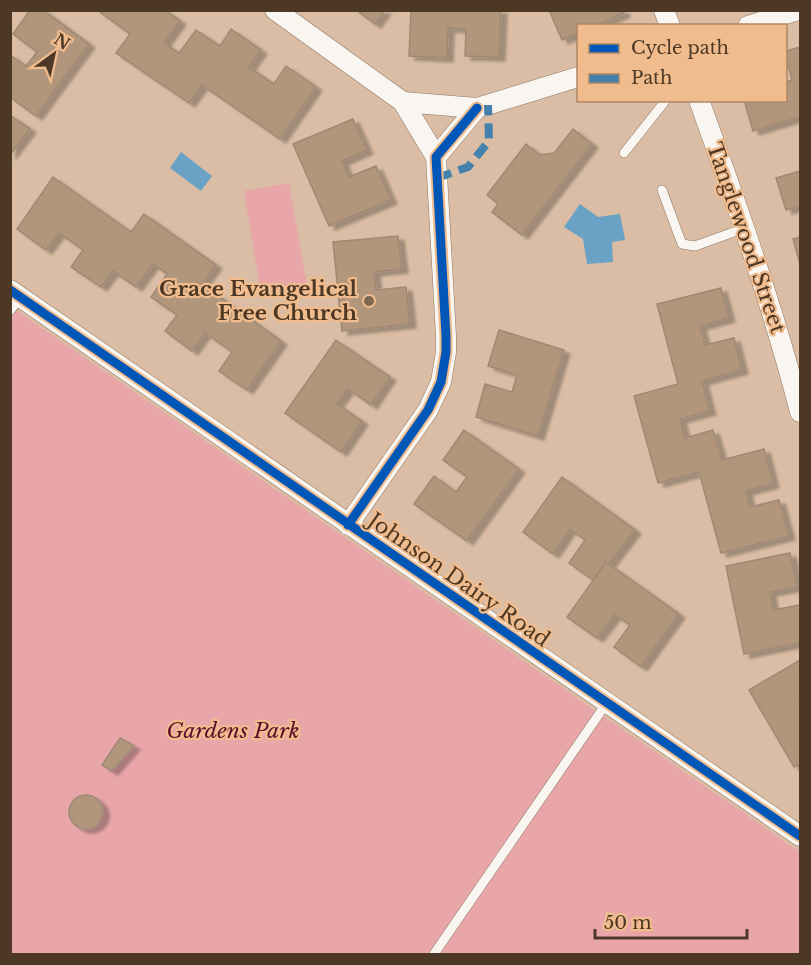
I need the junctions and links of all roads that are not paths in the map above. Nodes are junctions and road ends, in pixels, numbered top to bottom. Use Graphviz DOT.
graph roads {
  1 [pos="275,10"];
  2 [pos="798,10"];
  3 [pos="754,24"];
  4 [pos="577,78"];
  5 [pos="403,102"];
  6 [pos="664,102"];
  7 [pos="686,102"];
  8 [pos="477,108"];
  9 [pos="702,109"];
  10 [pos="624,153"];
  11 [pos="436,157"];
  12 [pos="662,190"];
  13 [pos="745,228"];
  14 [pos="14,299"];
  15 [pos="801,412"];
  16 [pos="348,525"];
  17 [pos="606,704"];
  18 [pos="801,836"];
  19 [pos="434,954"];
  1 -- 5 [label="street"];
  2 -- 3 [label="street"];
  4 -- 8 [label="street"];
  5 -- 8 [label="street"];
  5 -- 11 [label="street"];
  6 -- 10 [label="lane"];
  7 -- 9 [label="street"];
  8 -- 11 [label="street"];
  9 -- 13 [label="street, Tanglewood Street"];
  11 -- 16 [label="street"];
  12 -- 13 [label="lane"];
  13 -- 15 [label="street, Tanglewood Street"];
  14 -- 16 [label="street, Johnson Dairy Road"];
  16 -- 17 [label="street, Johnson Dairy Road"];
  17 -- 18 [label="street, Johnson Dairy Road"];
  17 -- 19 [label="lane"];
}
